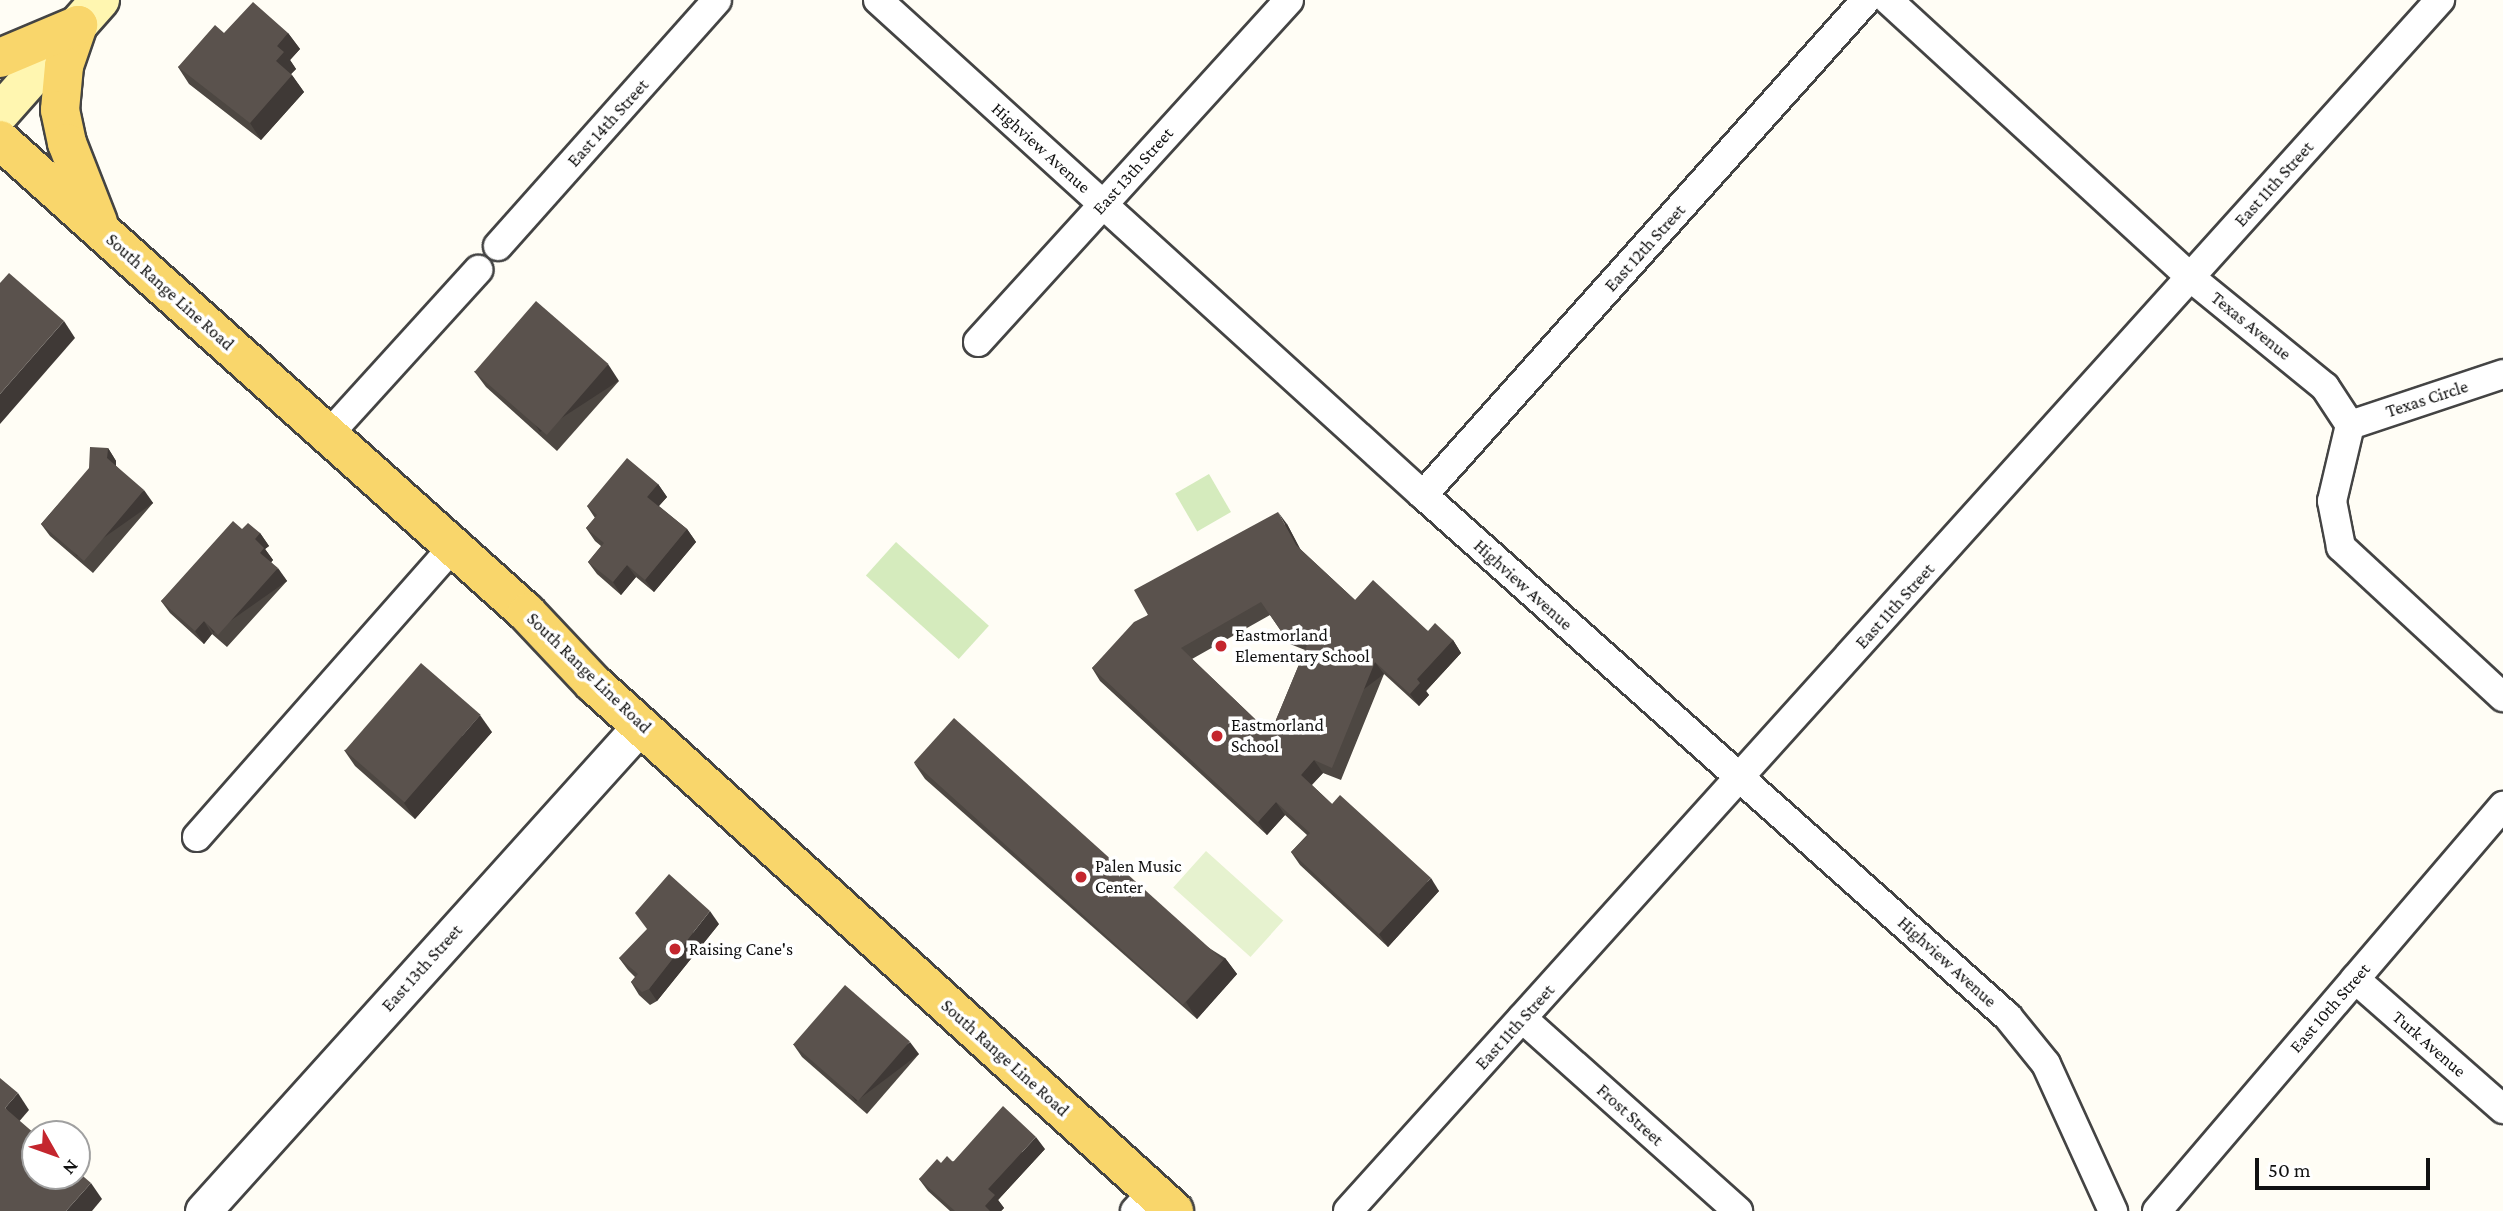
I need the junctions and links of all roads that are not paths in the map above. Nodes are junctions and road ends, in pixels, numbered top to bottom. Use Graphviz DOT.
graph roads {
  1 [pos="717,0"];
  2 [pos="878,0"];
  3 [pos="1289,0"];
  4 [pos="1866,0"];
  5 [pos="1888,0"];
  6 [pos="2440,0"];
  7 [pos="89,13"];
  8 [pos="0,58"];
  9 [pos="0,113"];
  10 [pos="0,140"];
  11 [pos="1103,204"];
  12 [pos="101,230"];
  13 [pos="498,246"];
  14 [pos="478,270"];
  15 [pos="2190,277"];
  16 [pos="978,342"];
  17 [pos="2503,374"];
  18 [pos="2350,425"];
  19 [pos="329,434"];
  20 [pos="1423,495"];
  21 [pos="453,547"];
  22 [pos="2503,697"];
  23 [pos="640,724"];
  24 [pos="1740,779"];
  25 [pos="2503,806"];
  26 [pos="197,837"];
  27 [pos="2355,979"];
  28 [pos="1522,1018"];
  29 [pos="2503,1109"];
  30 [pos="1154,1205"];
  31 [pos="203,1211"];
  32 [pos="1348,1211"];
  33 [pos="1738,1211"];
  34 [pos="2113,1211"];
  35 [pos="2157,1211"];
  1 -- 13 [label="street, East 14th Street"];
  2 -- 11 [label="street, Highview Avenue"];
  3 -- 11 [label="street, East 13th Street"];
  4 -- 20 [label="street, East 12th Street"];
  5 -- 15 [label="street, Texas Avenue"];
  6 -- 15 [label="street, East 11th Street"];
  7 -- 8 [label="main road"];
  7 -- 9 [label="main road"];
  7 -- 12 [label="main road"];
  10 -- 12 [label="main road, South Range Line Road"];
  11 -- 16 [label="street, East 13th Street"];
  11 -- 20 [label="street, Highview Avenue"];
  12 -- 19 [label="main road, South Range Line Road"];
  14 -- 19 [label="street"];
  15 -- 18 [label="street, Texas Avenue"];
  15 -- 24 [label="street, East 11th Street"];
  17 -- 18 [label="street, Texas Circle"];
  18 -- 22 [label="street"];
  19 -- 21 [label="main road, South Range Line Road"];
  20 -- 24 [label="street, Highview Avenue"];
  21 -- 23 [label="main road, South Range Line Road"];
  21 -- 26 [label="street"];
  23 -- 30 [label="main road, South Range Line Road"];
  23 -- 31 [label="street, East 13th Street"];
  24 -- 28 [label="street, East 11th Street"];
  24 -- 34 [label="street, Highview Avenue"];
  25 -- 27 [label="street, East 10th Street"];
  27 -- 29 [label="street, Turk Avenue"];
  27 -- 35 [label="street, East 10th Street"];
  28 -- 32 [label="street, East 11th Street"];
  28 -- 33 [label="street, Frost Street"];
}
